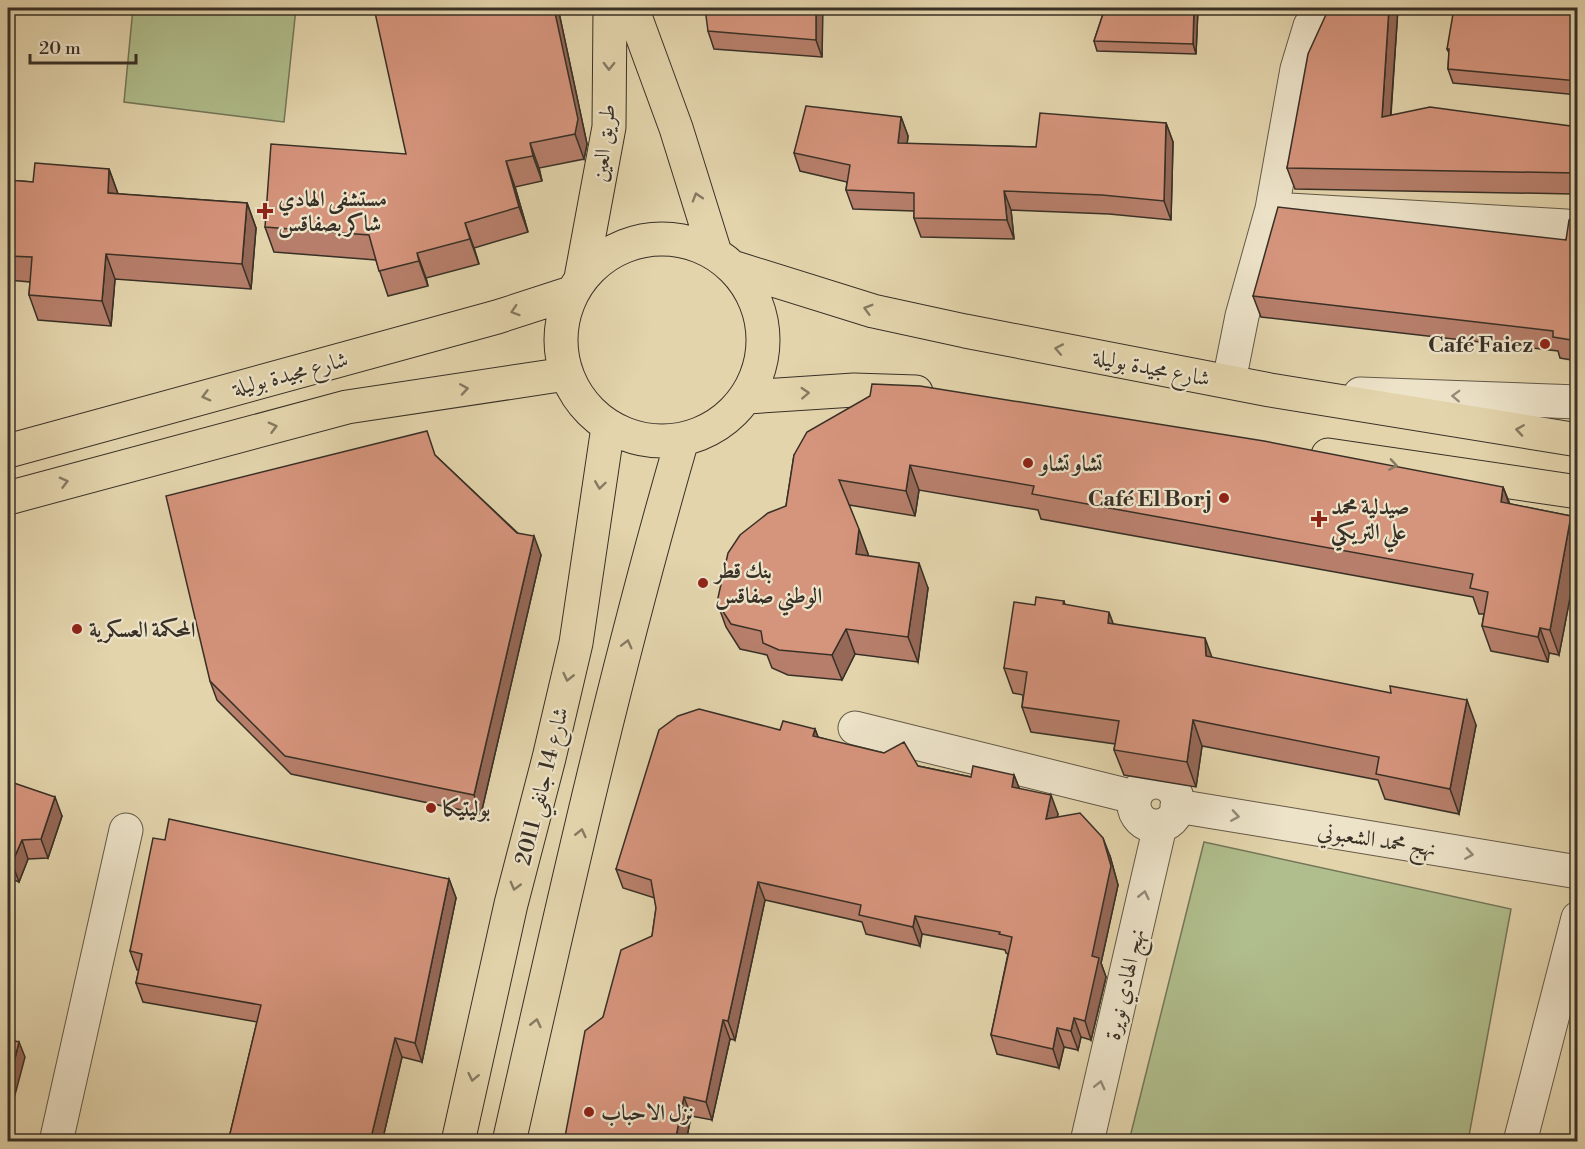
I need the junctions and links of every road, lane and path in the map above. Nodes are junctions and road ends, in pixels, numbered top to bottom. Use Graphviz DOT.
graph roads {
  1 [pos="610,8"];
  2 [pos="632,8"];
  3 [pos="1321,8"];
  4 [pos="1272,209"];
  5 [pos="1566,226"];
  6 [pos="724,260"];
  7 [pos="576,286"];
  8 [pos="566,374"];
  9 [pos="1229,381"];
  10 [pos="1270,390"];
  11 [pos="947,394"];
  12 [pos="747,397"];
  13 [pos="1578,402"];
  14 [pos="608,427"];
  15 [pos="682,440"];
  16 [pos="1578,440"];
  17 [pos="1293,450"];
  18 [pos="8,451"];
  19 [pos="1578,492"];
  20 [pos="8,498"];
  21 [pos="855,728"];
  22 [pos="1169,816"];
  23 [pos="126,830"];
  24 [pos="1578,872"];
  25 [pos="1578,918"];
  26 [pos="56,1142"];
  27 [pos="458,1142"];
  28 [pos="509,1142"];
  29 [pos="1087,1142"];
  30 [pos="1520,1142"];
  1 -- 7 [label="main road, طريق العين, one-way"];
  6 -- 2 [label="main road, one-way"];
  3 -- 4 [label="street"];
  4 -- 5 [label="street"];
  4 -- 9 [label="street"];
  6 -- 7 [label="main road"];
  9 -- 6 [label="main road, شارع مجيدة بوليلة, one-way"];
  6 -- 12 [label="main road"];
  7 -- 8 [label="main road"];
  7 -- 18 [label="main road, شارع مجيدة بوليلة, one-way"];
  8 -- 14 [label="main road"];
  20 -- 8 [label="main road, one-way"];
  9 -- 10 [label="main road, شارع مجيدة بوليلة"];
  13 -- 10 [label="street, one-way"];
  16 -- 10 [label="main road, شارع مجيدة بوليلة, one-way"];
  12 -- 11 [label="main road, one-way"];
  12 -- 15 [label="main road"];
  14 -- 15 [label="main road"];
  14 -- 27 [label="main road, شارع 14 جانفي 2011, one-way"];
  28 -- 15 [label="main road, one-way"];
  17 -- 19 [label="main road, one-way"];
  21 -- 22 [label="street, نهج محمد الشعبوني"];
  22 -- 24 [label="street, نهج محمد الشعبوني, one-way"];
  29 -- 22 [label="street, نهج الهادي نويرة, one-way"];
  23 -- 26 [label="street"];
  25 -- 30 [label="street"];
}
